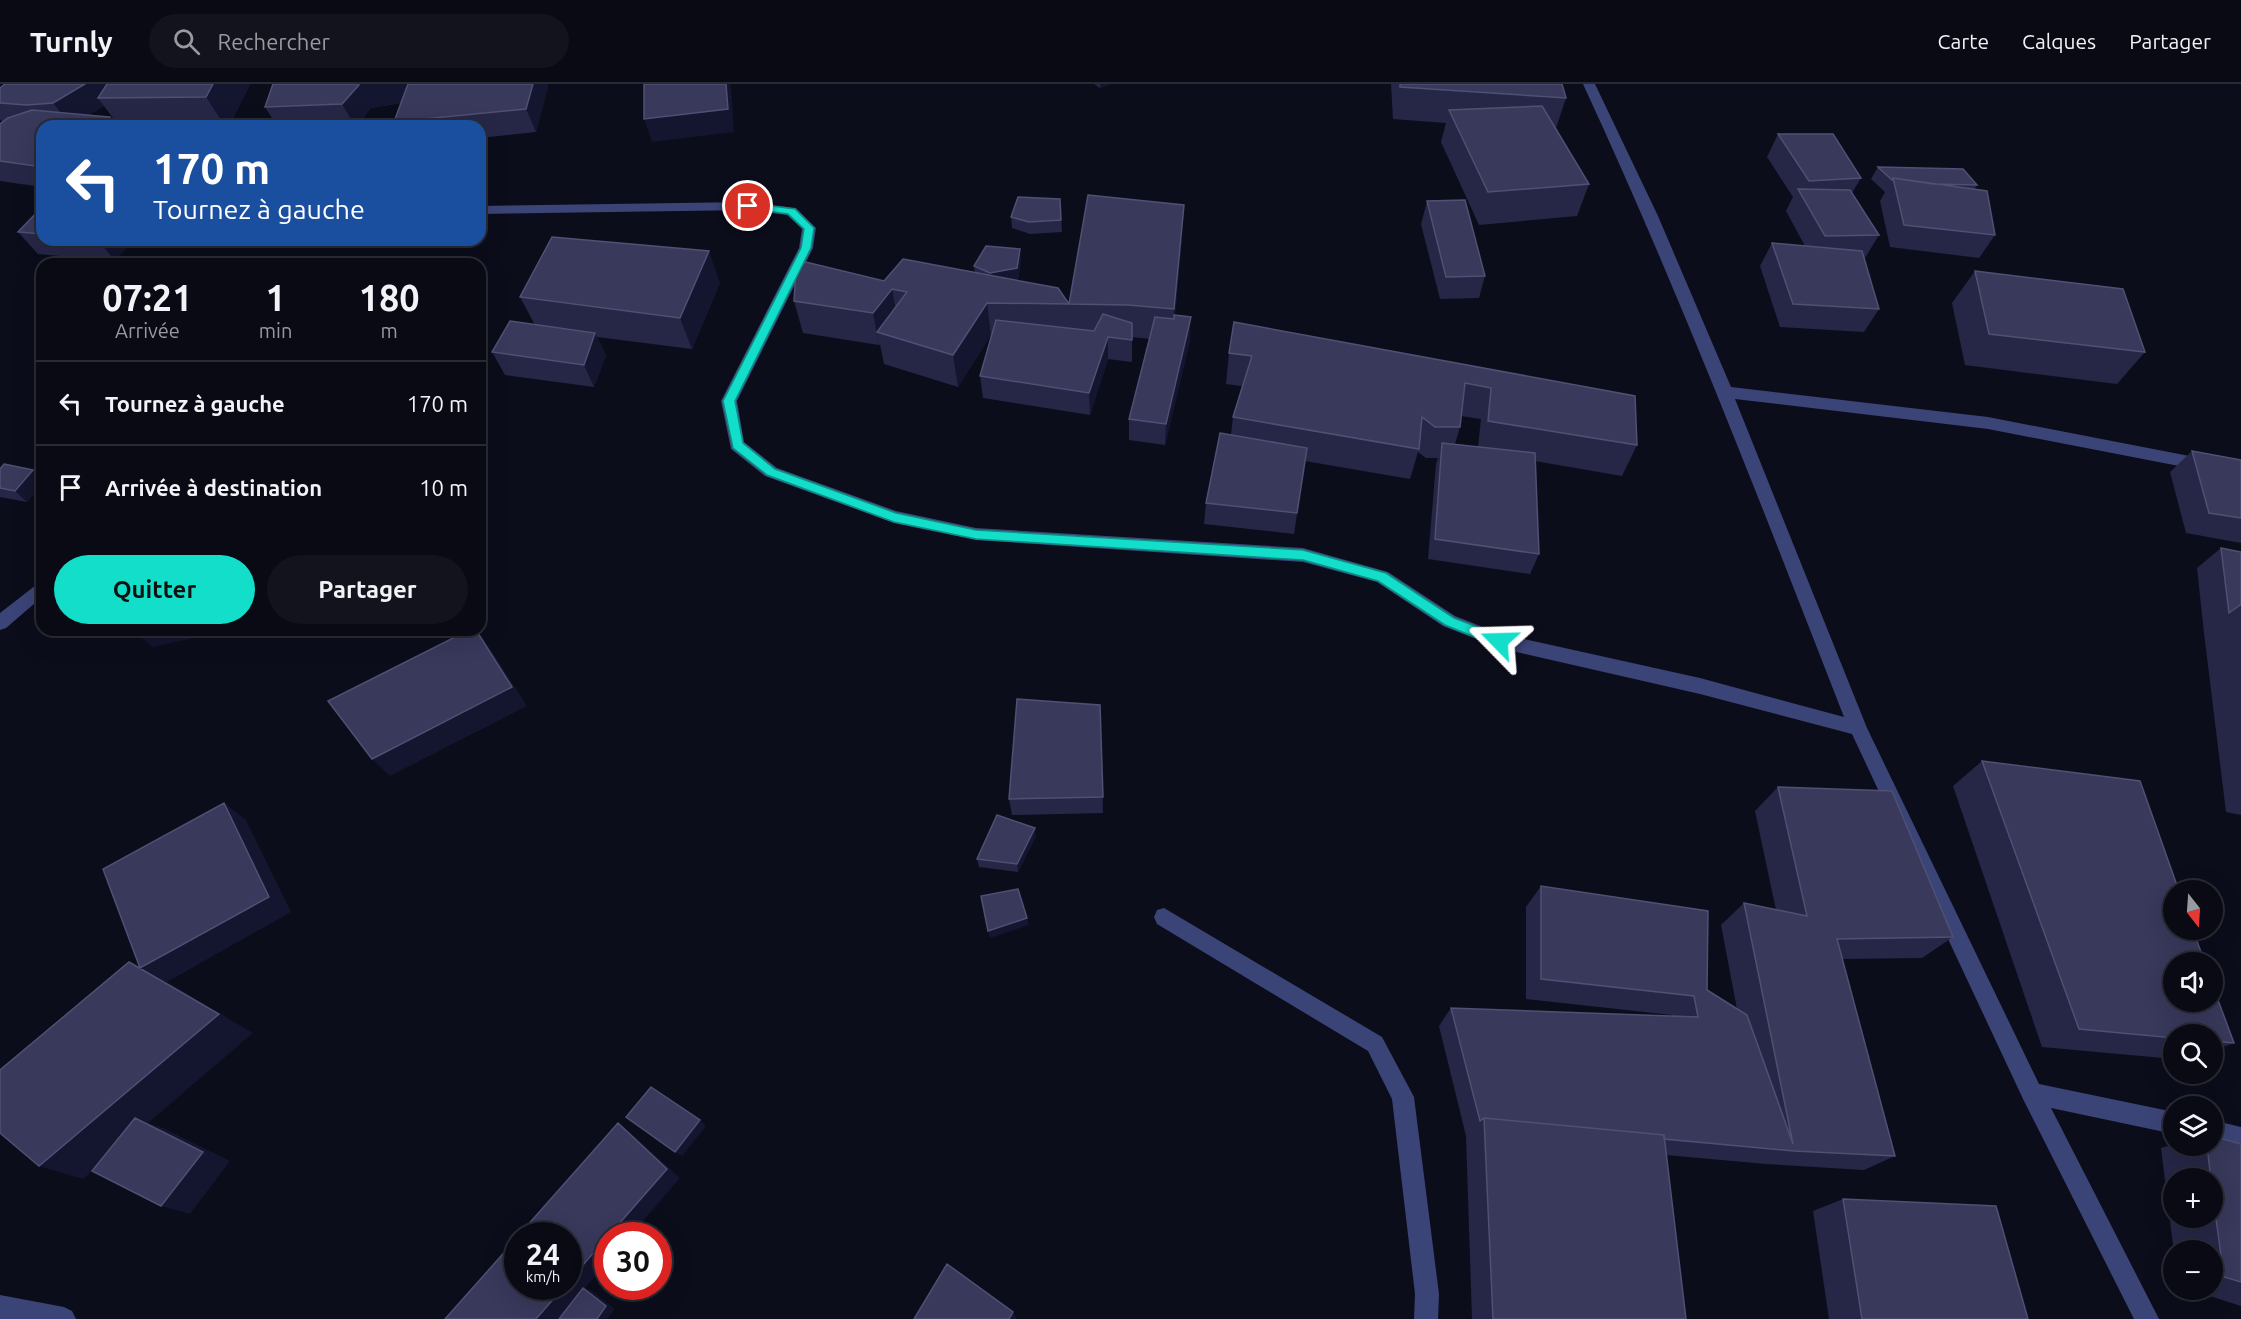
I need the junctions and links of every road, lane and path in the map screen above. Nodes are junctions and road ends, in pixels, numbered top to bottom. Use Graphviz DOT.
graph roads {
  1 [pos="1588,84"];
  2 [pos="486,210"];
  3 [pos="1725,392"];
  4 [pos="2241,472"];
  5 [pos="36,592"];
  6 [pos="0,623"];
  7 [pos="1858,728"];
  8 [pos="1164,917"];
  9 [pos="2032,1093"];
  10 [pos="2163,1121"];
  11 [pos="2223,1134"];
  12 [pos="2241,1138"];
  13 [pos="0,1307"];
  14 [pos="64,1319"];
  15 [pos="1426,1319"];
  16 [pos="2147,1319"];
  1 -- 3 [label="street"];
  2 -- 7 [label="street"];
  3 -- 4 [label="street"];
  3 -- 7 [label="street"];
  5 -- 6 [label="street"];
  7 -- 9 [label="street"];
  8 -- 15 [label="street"];
  9 -- 10 [label="street"];
  9 -- 16 [label="street"];
  11 -- 12 [label="street"];
  13 -- 14 [label="street"];
}
